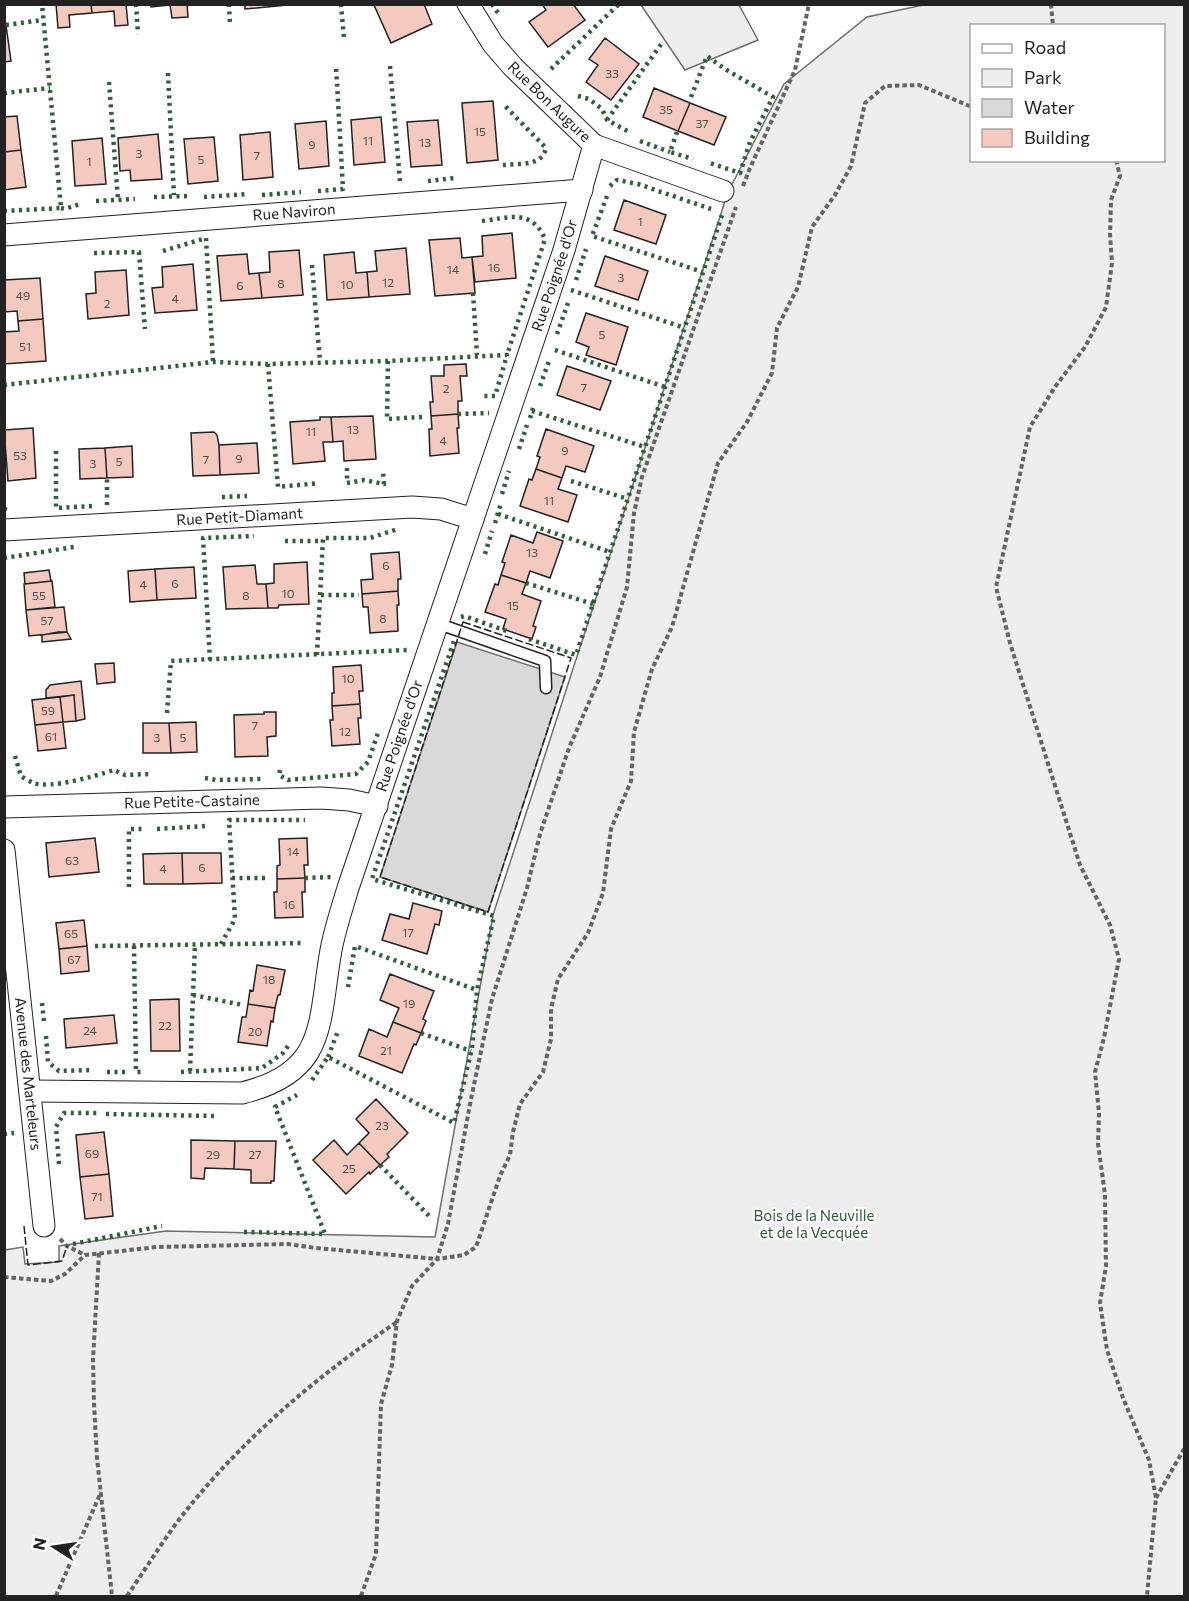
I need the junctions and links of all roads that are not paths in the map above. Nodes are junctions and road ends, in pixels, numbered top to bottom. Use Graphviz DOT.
graph roads {
  1 [pos="468,4"];
  2 [pos="594,145"];
  3 [pos="582,190"];
  4 [pos="723,191"];
  5 [pos="4,235"];
  6 [pos="473,519"];
  7 [pos="4,530"];
  8 [pos="439,624"];
  9 [pos="546,688"];
  10 [pos="377,806"];
  11 [pos="4,807"];
  12 [pos="4,850"];
  13 [pos="32,1091"];
  14 [pos="44,1226"];
  1 -- 2 [label="street, Rue Bon Augure"];
  2 -- 3 [label="street, Rue Poignée d'Or"];
  2 -- 4 [label="street, Rue Bon Augure"];
  3 -- 5 [label="street, Rue Naviron"];
  3 -- 6 [label="street, Rue Poignée d'Or"];
  6 -- 7 [label="street, Rue Petit-Diamant"];
  6 -- 8 [label="street, Rue Poignée d'Or"];
  8 -- 9 [label="lane"];
  8 -- 10 [label="street, Rue Poignée d'Or"];
  10 -- 11 [label="street, Rue Petite-Castaine"];
  10 -- 13 [label="street, Rue Poignée d'Or"];
  12 -- 13 [label="street, Avenue des Marteleurs"];
  13 -- 14 [label="street, Avenue des Marteleurs"];
}
